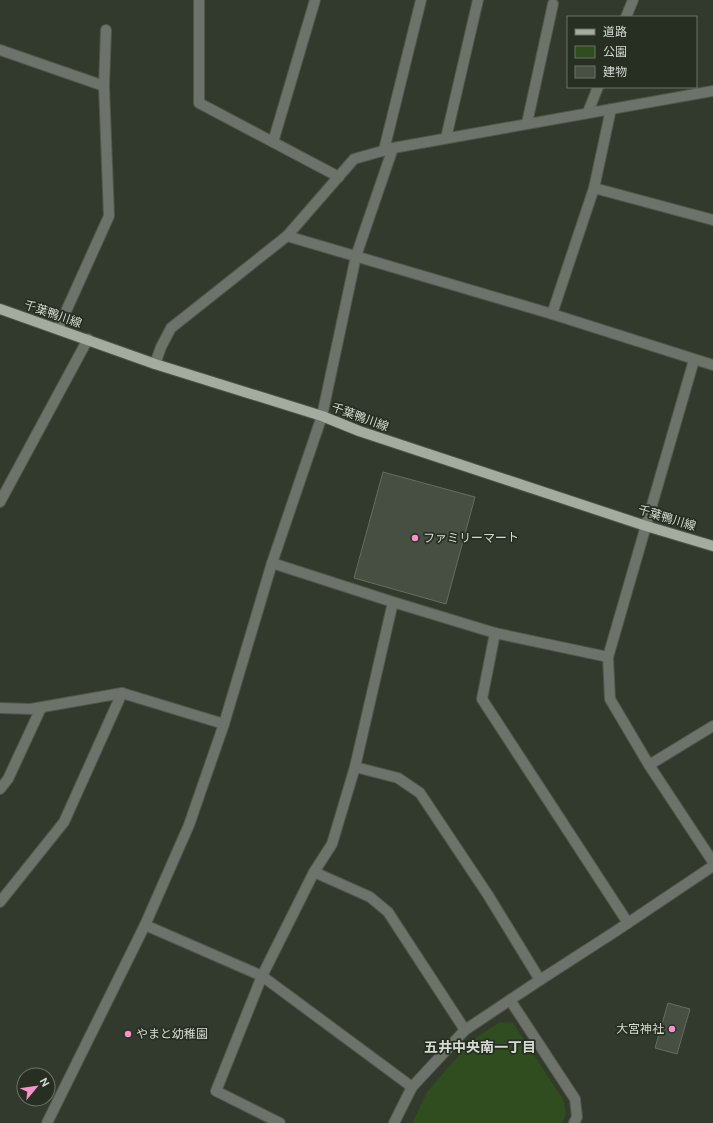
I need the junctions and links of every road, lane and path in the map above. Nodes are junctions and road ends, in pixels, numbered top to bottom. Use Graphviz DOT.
graph roads {
  1 [pos="199,0"];
  2 [pos="315,0"];
  3 [pos="421,0"];
  4 [pos="478,0"];
  5 [pos="633,0"];
  6 [pos="553,4"];
  7 [pos="626,16"];
  8 [pos="106,30"];
  9 [pos="1,53"];
  10 [pos="104,86"];
  11 [pos="598,88"];
  12 [pos="713,91"];
  13 [pos="611,109"];
  14 [pos="588,112"];
  15 [pos="527,124"];
  16 [pos="446,138"];
  17 [pos="273,142"];
  18 [pos="388,149"];
  19 [pos="339,177"];
  20 [pos="594,188"];
  21 [pos="713,220"];
  22 [pos="287,236"];
  23 [pos="356,256"];
  24 [pos="0,309"];
  25 [pos="552,314"];
  26 [pos="58,329"];
  27 [pos="88,339"];
  28 [pos="694,360"];
  29 [pos="156,364"];
  30 [pos="713,365"];
  31 [pos="322,416"];
  32 [pos="0,502"];
  33 [pos="646,526"];
  34 [pos="713,546"];
  35 [pos="272,563"];
  36 [pos="393,602"];
  37 [pos="495,633"];
  38 [pos="608,657"];
  39 [pos="122,693"];
  40 [pos="0,708"];
  41 [pos="42,708"];
  42 [pos="224,724"];
  43 [pos="713,726"];
  44 [pos="649,765"];
  45 [pos="355,767"];
  46 [pos="0,789"];
  47 [pos="713,862"];
  48 [pos="713,866"];
  49 [pos="314,872"];
  50 [pos="0,902"];
  51 [pos="628,924"];
  52 [pos="145,925"];
  53 [pos="262,976"];
  54 [pos="540,980"];
  55 [pos="510,1000"];
  56 [pos="465,1030"];
  57 [pos="412,1087"];
  58 [pos="47,1123"];
  59 [pos="280,1123"];
  60 [pos="394,1123"];
  61 [pos="574,1123"];
  1 -- 17 [label="street"];
  2 -- 17 [label="street"];
  3 -- 18 [label="street"];
  4 -- 16 [label="street"];
  5 -- 7 [label="street"];
  6 -- 15 [label="street"];
  8 -- 10 [label="street"];
  9 -- 10 [label="street"];
  10 -- 26 [label="street"];
  11 -- 14 [label="street"];
  12 -- 13 [label="street"];
  13 -- 14 [label="street"];
  13 -- 20 [label="street"];
  14 -- 15 [label="street"];
  15 -- 16 [label="street"];
  16 -- 18 [label="street"];
  17 -- 19 [label="street"];
  18 -- 19 [label="street"];
  18 -- 23 [label="street"];
  19 -- 22 [label="street"];
  20 -- 21 [label="street"];
  20 -- 25 [label="street"];
  22 -- 23 [label="street"];
  22 -- 29 [label="street"];
  23 -- 25 [label="street"];
  23 -- 31 [label="street"];
  24 -- 26 [label="main road, 千葉鴨川線"];
  25 -- 28 [label="street"];
  26 -- 27 [label="main road, 千葉鴨川線"];
  27 -- 29 [label="main road, 千葉鴨川線"];
  27 -- 32 [label="street"];
  28 -- 30 [label="street"];
  28 -- 33 [label="street"];
  29 -- 31 [label="main road, 千葉鴨川線"];
  31 -- 33 [label="main road, 千葉鴨川線"];
  31 -- 35 [label="street"];
  33 -- 34 [label="main road, 千葉鴨川線"];
  33 -- 38 [label="street"];
  35 -- 36 [label="street"];
  35 -- 42 [label="street"];
  36 -- 37 [label="street"];
  36 -- 45 [label="street"];
  37 -- 38 [label="street"];
  37 -- 51 [label="street"];
  38 -- 44 [label="street"];
  39 -- 41 [label="street"];
  39 -- 42 [label="street"];
  39 -- 50 [label="street"];
  40 -- 41 [label="street"];
  41 -- 46 [label="street"];
  42 -- 52 [label="street"];
  43 -- 44 [label="street"];
  44 -- 47 [label="street"];
  45 -- 49 [label="street"];
  45 -- 54 [label="street"];
  48 -- 51 [label="street"];
  49 -- 53 [label="street"];
  49 -- 56 [label="street"];
  51 -- 54 [label="street"];
  52 -- 53 [label="street"];
  52 -- 58 [label="street"];
  53 -- 57 [label="street"];
  53 -- 59 [label="street"];
  54 -- 55 [label="street"];
  55 -- 56 [label="street"];
  55 -- 61 [label="street"];
  56 -- 57 [label="street"];
  57 -- 60 [label="street"];
}
